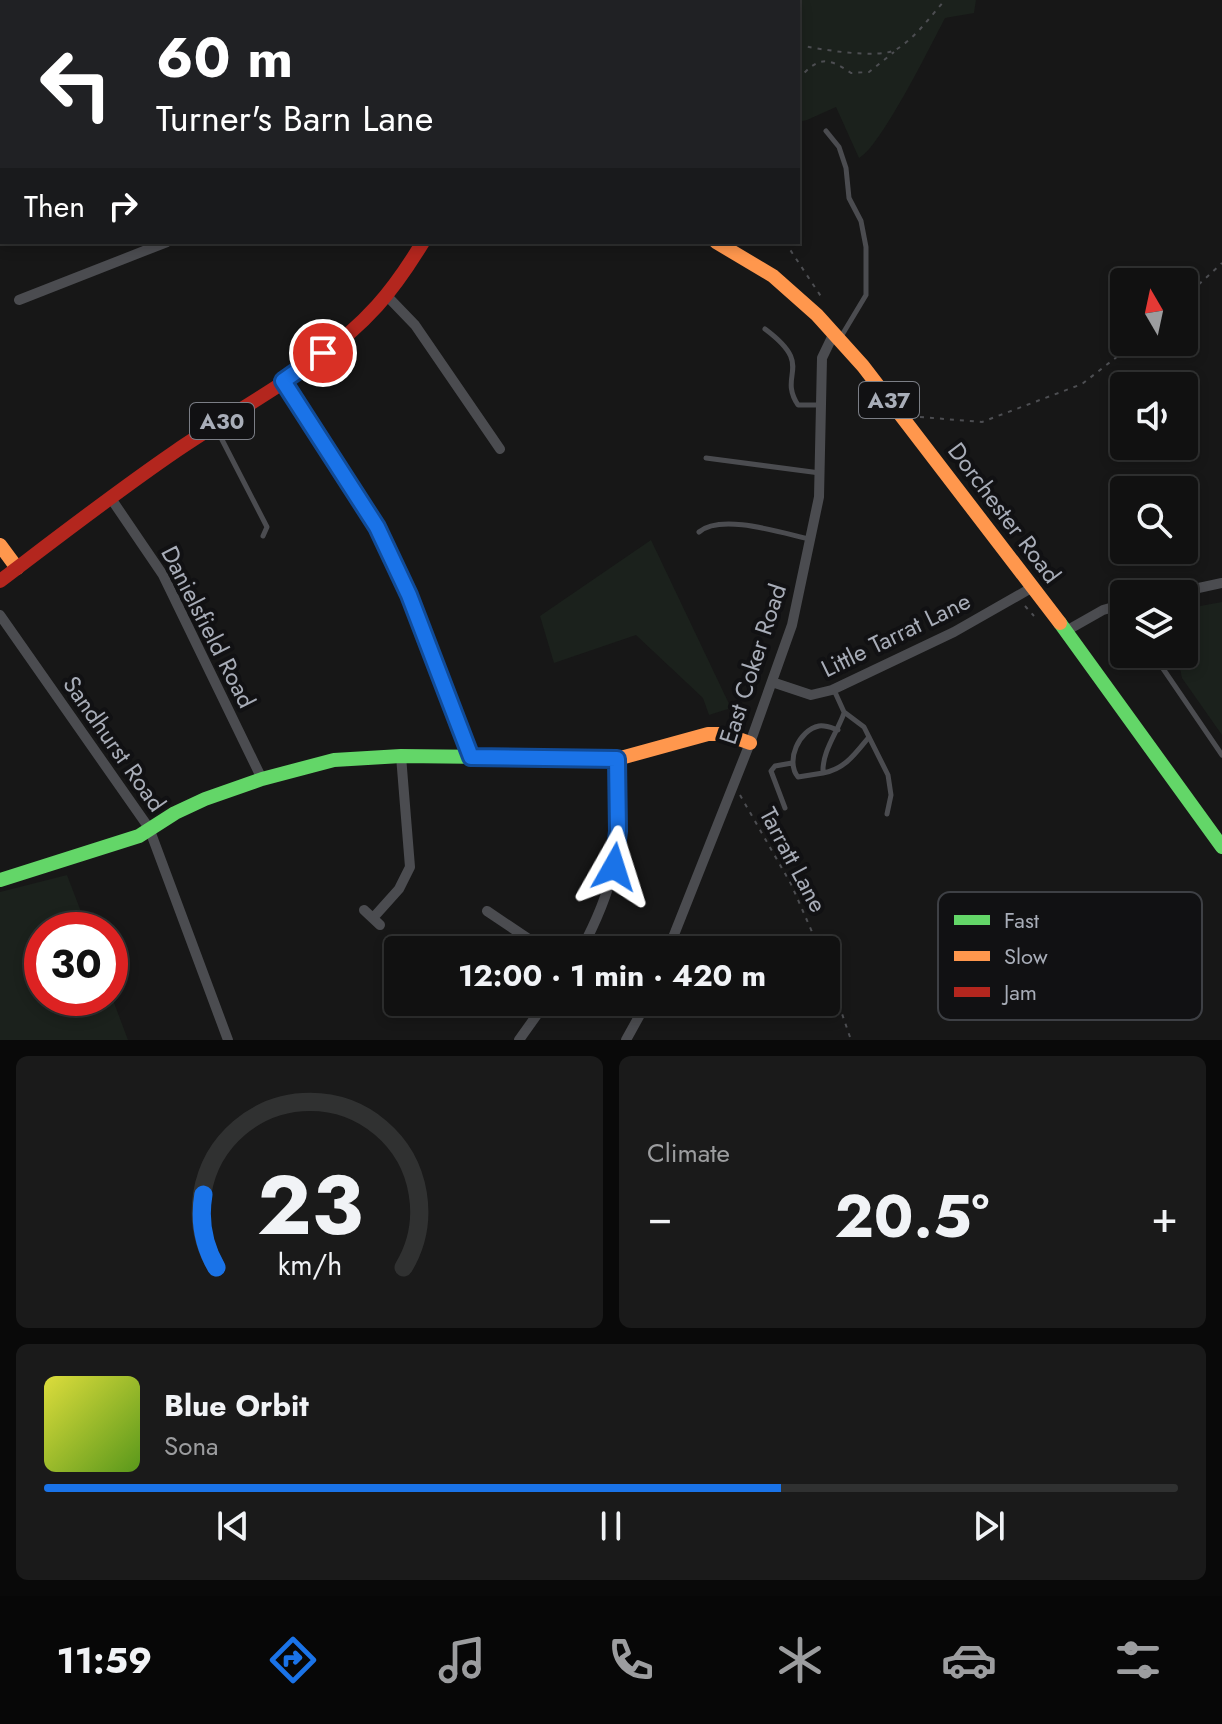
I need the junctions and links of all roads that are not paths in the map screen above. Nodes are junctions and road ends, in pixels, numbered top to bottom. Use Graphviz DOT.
graph roads {
  1 [pos="826,131"];
  2 [pos="162,244"];
  3 [pos="422,244"];
  4 [pos="719,244"];
  5 [pos="388,297"];
  6 [pos="19,300"];
  7 [pos="765,329"];
  8 [pos="836,336"];
  9 [pos="283,381"];
  10 [pos="821,405"];
  11 [pos="214,426"];
  12 [pos="500,449"];
  13 [pos="706,458"];
  14 [pos="820,473"];
  15 [pos="110,497"];
  16 [pos="699,532"];
  17 [pos="263,536"];
  18 [pos="810,539"];
  19 [pos="0,545"];
  20 [pos="17,568"];
  21 [pos="0,581"];
  22 [pos="1222,583"];
  23 [pos="1033,587"];
  24 [pos="1198,588"];
  25 [pos="1110,611"];
  26 [pos="0,615"];
  27 [pos="1066,631"];
  28 [pos="1163,668"];
  29 [pos="772,682"];
  30 [pos="834,689"];
  31 [pos="844,712"];
  32 [pos="838,730"];
  33 [pos="869,737"];
  34 [pos="750,743"];
  35 [pos="1222,755"];
  36 [pos="401,756"];
  37 [pos="471,757"];
  38 [pos="617,759"];
  39 [pos="792,763"];
  40 [pos="823,773"];
  41 [pos="262,779"];
  42 [pos="785,808"];
  43 [pos="887,814"];
  44 [pos="149,828"];
  45 [pos="1222,847"];
  46 [pos="0,880"];
  47 [pos="487,911"];
  48 [pos="372,917"];
  49 [pos="524,936"];
  50 [pos="588,936"];
  51 [pos="674,936"];
  52 [pos="536,1016"];
  53 [pos="639,1016"];
  54 [pos="228,1040"];
  55 [pos="519,1040"];
  56 [pos="626,1040"];
  1 -- 8 [label="lane"];
  2 -- 6 [label="street"];
  3 -- 5 [label="main road, A30"];
  4 -- 8 [label="main road, Dorchester Road / A37"];
  5 -- 9 [label="main road, A30"];
  5 -- 12 [label="street"];
  7 -- 10 [label="lane"];
  8 -- 10 [label="street, East Coker Road"];
  8 -- 23 [label="main road, Dorchester Road / A37"];
  9 -- 11 [label="main road, A30"];
  9 -- 37 [label="street"];
  10 -- 14 [label="street, East Coker Road"];
  11 -- 15 [label="main road, A30"];
  11 -- 17 [label="lane"];
  13 -- 14 [label="lane"];
  14 -- 18 [label="street, East Coker Road"];
  15 -- 20 [label="main road, A30"];
  15 -- 41 [label="street, Danielsfield Road"];
  16 -- 18 [label="lane"];
  18 -- 29 [label="street, East Coker Road"];
  19 -- 20 [label="main road"];
  20 -- 21 [label="main road, A30"];
  22 -- 24 [label="street"];
  23 -- 27 [label="main road, Dorchester Road / A37"];
  23 -- 30 [label="street, Little Tarrat Lane"];
  25 -- 27 [label="street"];
  26 -- 44 [label="street, Sandhurst Road"];
  27 -- 45 [label="main road, Dorchester Road / A37"];
  28 -- 35 [label="lane"];
  29 -- 30 [label="street, Little Tarrat Lane"];
  29 -- 34 [label="street, East Coker Road"];
  30 -- 31 [label="lane"];
  31 -- 32 [label="lane"];
  31 -- 33 [label="lane"];
  32 -- 39 [label="lane"];
  32 -- 40 [label="lane"];
  33 -- 40 [label="lane"];
  33 -- 43 [label="lane"];
  34 -- 38 [label="main road"];
  34 -- 51 [label="street, East Coker Road"];
  36 -- 37 [label="main road"];
  36 -- 41 [label="main road"];
  36 -- 48 [label="street"];
  37 -- 38 [label="main road"];
  38 -- 50 [label="street"];
  39 -- 40 [label="lane"];
  39 -- 42 [label="lane"];
  41 -- 44 [label="main road"];
  44 -- 46 [label="main road"];
  44 -- 54 [label="street, Sandhurst Road"];
  47 -- 49 [label="street"];
  52 -- 55 [label="street"];
  53 -- 56 [label="street"];
}
